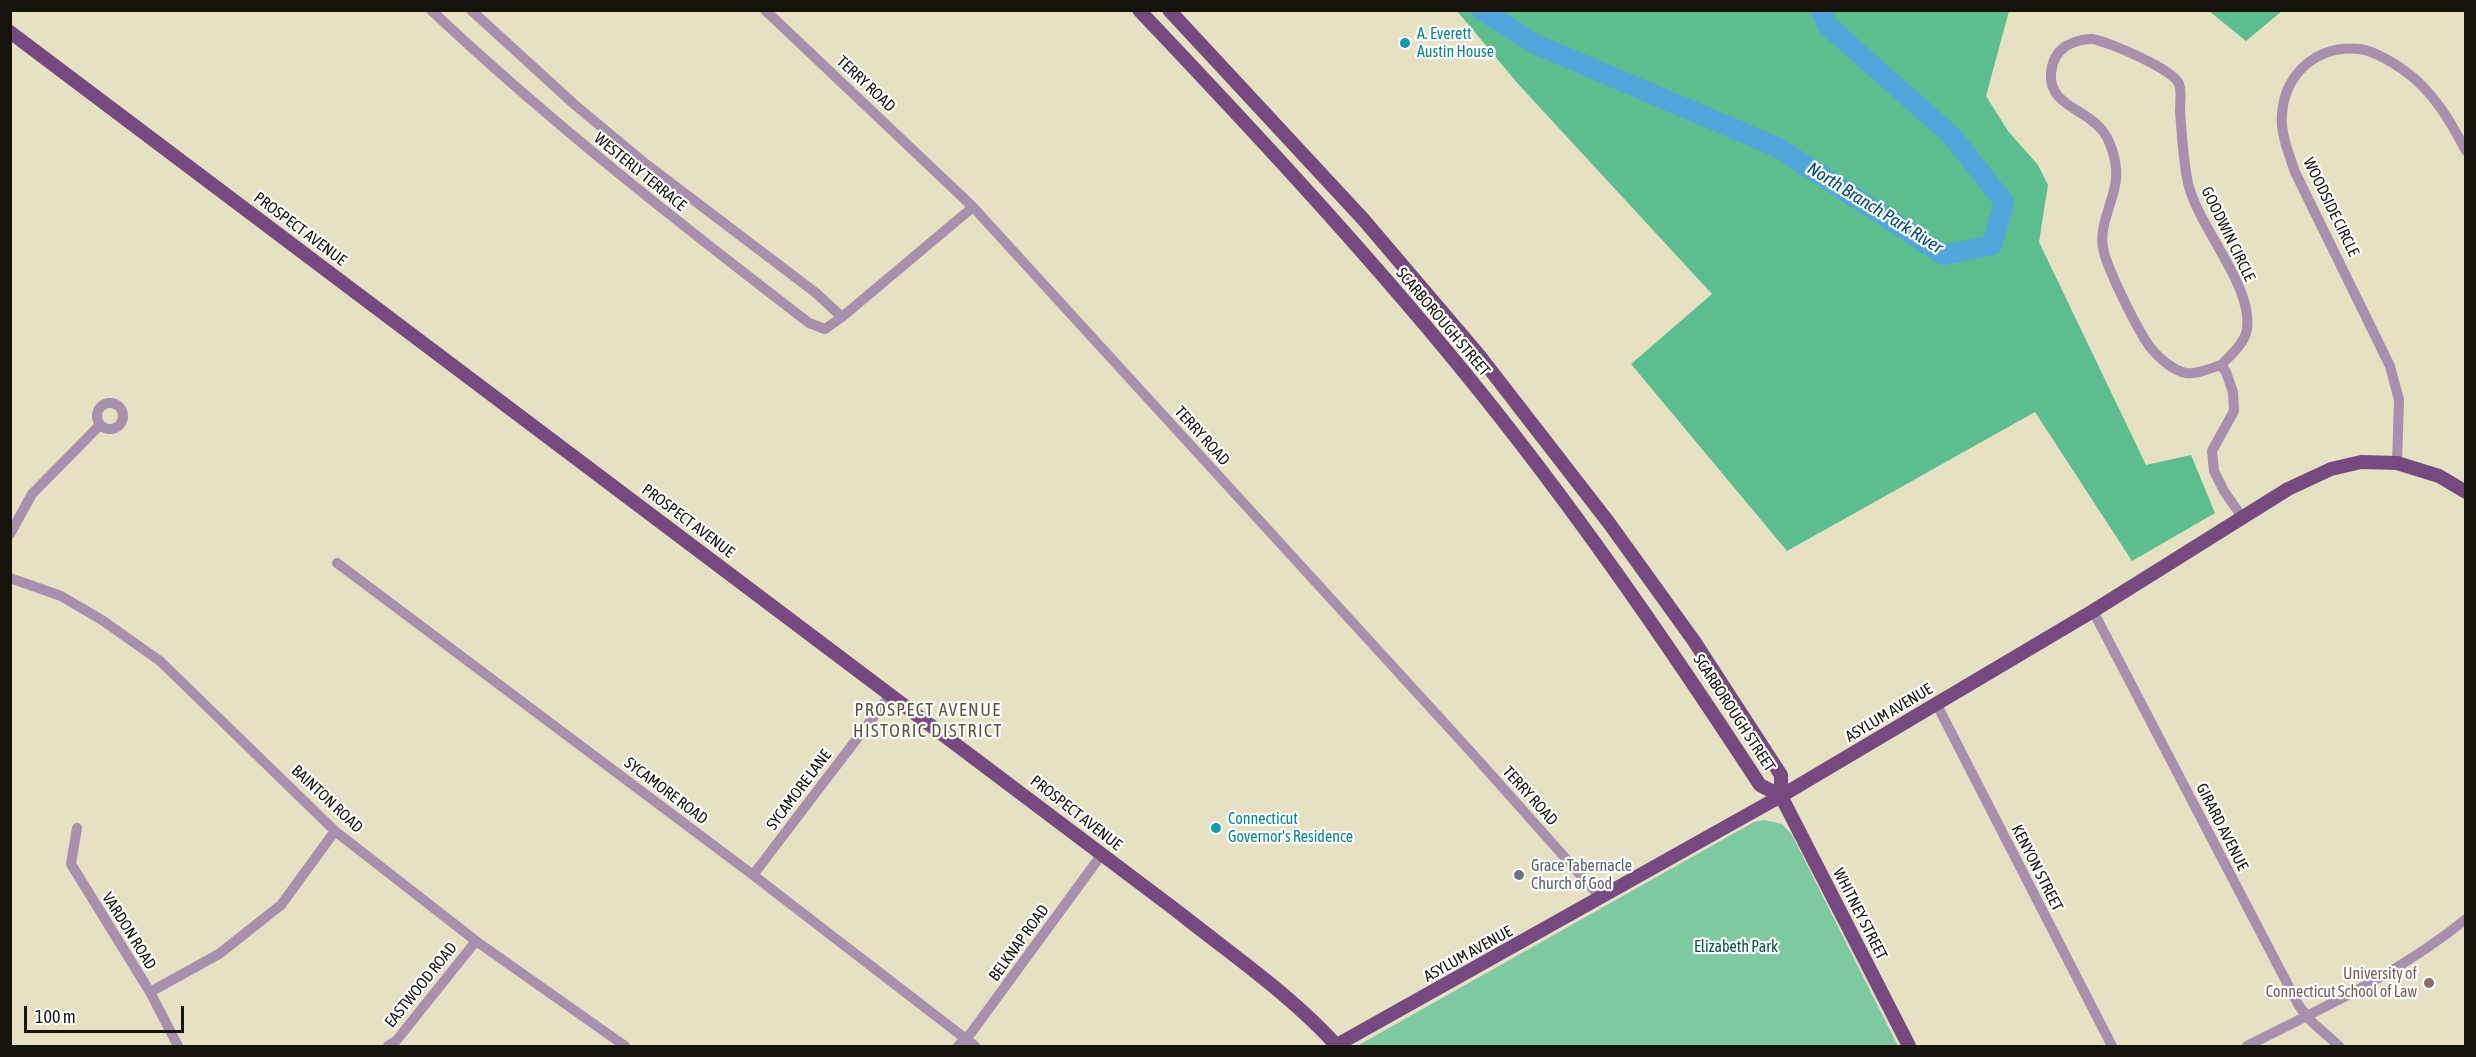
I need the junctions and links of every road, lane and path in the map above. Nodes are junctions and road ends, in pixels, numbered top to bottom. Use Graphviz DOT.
graph roads {
  1 [pos="431,10"];
  2 [pos="471,10"];
  3 [pos="765,10"];
  4 [pos="1139,10"];
  5 [pos="1169,10"];
  6 [pos="10,32"];
  7 [pos="1231,76"];
  8 [pos="1216,91"];
  9 [pos="2466,151"];
  10 [pos="973,207"];
  11 [pos="1363,219"];
  12 [pos="1348,234"];
  13 [pos="842,317"];
  14 [pos="1478,354"];
  15 [pos="2221,365"];
  16 [pos="1461,369"];
  17 [pos="100,425"];
  18 [pos="2397,463"];
  19 [pos="2466,492"];
  20 [pos="2242,517"];
  21 [pos="1609,523"];
  22 [pos="10,534"];
  23 [pos="1591,536"];
  24 [pos="337,563"];
  25 [pos="10,578"];
  26 [pos="2093,611"];
  27 [pos="1694,641"];
  28 [pos="1675,654"];
  29 [pos="891,694"];
  30 [pos="1936,704"];
  31 [pos="1781,796"];
  32 [pos="76,828"];
  33 [pos="335,831"];
  34 [pos="1102,854"];
  35 [pos="753,876"];
  36 [pos="1601,898"];
  37 [pos="2466,919"];
  38 [pos="476,941"];
  39 [pos="150,992"];
  40 [pos="2307,1016"];
  41 [pos="966,1044"];
  42 [pos="619,1045"];
  43 [pos="1337,1046"];
  44 [pos="178,1047"];
  45 [pos="388,1047"];
  46 [pos="1909,1047"];
  47 [pos="2112,1047"];
  48 [pos="2247,1047"];
  49 [pos="2339,1047"];
  1 -- 13 [label="street, WESTERLY TERRACE"];
  2 -- 13 [label="street, WESTERLY TERRACE"];
  3 -- 10 [label="street, TERRY ROAD"];
  4 -- 8 [label="main road, SCARBOROUGH STREET"];
  5 -- 7 [label="main road, SCARBOROUGH STREET"];
  6 -- 29 [label="main road, PROSPECT AVENUE"];
  7 -- 8 [label="main road"];
  7 -- 11 [label="main road, SCARBOROUGH STREET"];
  8 -- 12 [label="main road, SCARBOROUGH STREET"];
  9 -- 18 [label="street, WOODSIDE CIRCLE"];
  10 -- 13 [label="street, WESTERLY TERRACE"];
  10 -- 36 [label="street, TERRY ROAD"];
  11 -- 12 [label="main road"];
  11 -- 14 [label="main road, SCARBOROUGH STREET"];
  12 -- 16 [label="main road, SCARBOROUGH STREET"];
  14 -- 16 [label="main road"];
  14 -- 21 [label="main road, SCARBOROUGH STREET"];
  15 -- 15 [label="street, GOODWIN CIRCLE"];
  15 -- 20 [label="street"];
  16 -- 23 [label="main road, SCARBOROUGH STREET"];
  17 -- 22 [label="street"];
  18 -- 19 [label="main road, ASYLUM AVENUE"];
  18 -- 20 [label="main road, ASYLUM AVENUE"];
  20 -- 26 [label="main road, ASYLUM AVENUE"];
  21 -- 23 [label="main road"];
  21 -- 27 [label="main road, SCARBOROUGH STREET"];
  23 -- 28 [label="main road, SCARBOROUGH STREET"];
  24 -- 35 [label="street, SYCAMORE ROAD"];
  25 -- 33 [label="street, BAINTON ROAD"];
  26 -- 30 [label="main road, ASYLUM AVENUE"];
  26 -- 40 [label="street, GIRARD AVENUE"];
  27 -- 28 [label="main road"];
  27 -- 31 [label="main road, SCARBOROUGH STREET"];
  28 -- 31 [label="main road, SCARBOROUGH STREET"];
  29 -- 34 [label="main road, PROSPECT AVENUE"];
  29 -- 35 [label="street, SYCAMORE LANE"];
  30 -- 31 [label="main road, ASYLUM AVENUE"];
  30 -- 47 [label="street, KENYON STREET"];
  31 -- 36 [label="main road, ASYLUM AVENUE"];
  31 -- 46 [label="main road, WHITNEY STREET"];
  32 -- 39 [label="street, VARDON ROAD"];
  33 -- 38 [label="street, BAINTON ROAD"];
  33 -- 39 [label="street"];
  34 -- 41 [label="street, BELKNAP ROAD"];
  34 -- 43 [label="main road, PROSPECT AVENUE"];
  35 -- 41 [label="street, SYCAMORE ROAD"];
  36 -- 43 [label="main road, ASYLUM AVENUE"];
  37 -- 40 [label="street"];
  38 -- 42 [label="street, BAINTON ROAD"];
  38 -- 45 [label="street, EASTWOOD ROAD"];
  39 -- 44 [label="street, VARDON ROAD"];
  40 -- 48 [label="street"];
  40 -- 49 [label="street, GIRARD AVENUE"];
}
